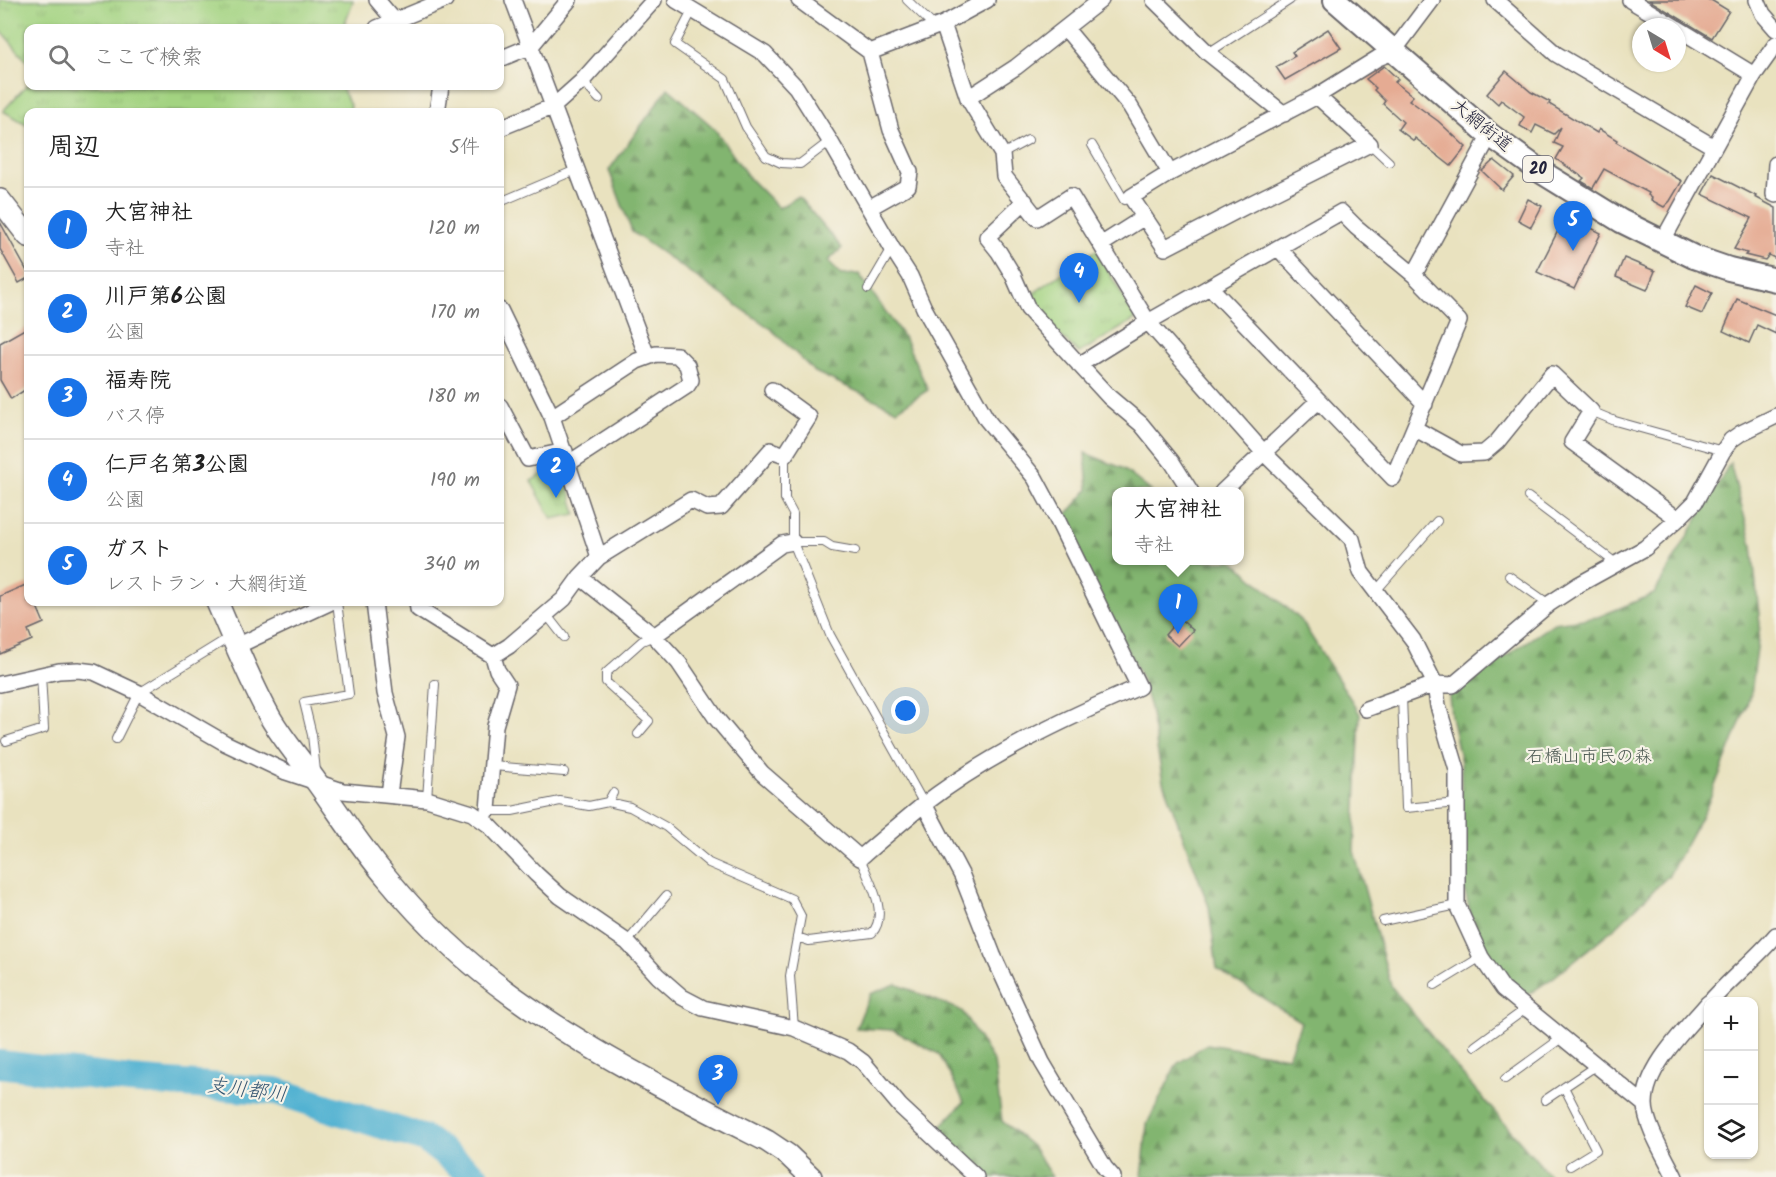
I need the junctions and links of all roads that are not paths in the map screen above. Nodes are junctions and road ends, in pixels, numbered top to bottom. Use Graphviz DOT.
graph roads {
  1 [pos="377,0"];
  2 [pos="445,0"];
  3 [pos="513,0"];
  4 [pos="569,0"];
  5 [pos="654,0"];
  6 [pos="676,0"];
  7 [pos="799,0"];
  8 [pos="907,0"];
  9 [pos="987,0"];
  10 [pos="1101,0"];
  11 [pos="1154,0"];
  12 [pos="1290,0"];
  13 [pos="1432,0"];
  14 [pos="1495,0"];
  15 [pos="1630,0"];
  16 [pos="1757,0"];
  17 [pos="1345,4"];
  18 [pos="692,11"];
  19 [pos="1660,18"];
  20 [pos="397,24"];
  21 [pos="939,26"];
  22 [pos="1066,29"];
  23 [pos="1776,29"];
  24 [pos="1686,34"];
  25 [pos="1776,44"];
  26 [pos="531,46"];
  27 [pos="870,52"];
  28 [pos="1393,52"];
  29 [pos="1208,53"];
  30 [pos="504,57"];
  31 [pos="1754,75"];
  32 [pos="582,81"];
  33 [pos="440,90"];
  34 [pos="1317,96"];
  35 [pos="968,98"];
  36 [pos="599,99"];
  37 [pos="554,106"];
  38 [pos="438,108"];
  39 [pos="1284,114"];
  40 [pos="504,126"];
  41 [pos="1490,135"];
  42 [pos="1028,140"];
  43 [pos="830,141"];
  44 [pos="1370,144"];
  45 [pos="1092,145"];
  46 [pos="1714,147"];
  47 [pos="1002,154"];
  48 [pos="1389,162"];
  49 [pos="1776,164"];
  50 [pos="578,170"];
  51 [pos="1170,173"];
  52 [pos="1776,195"];
  53 [pos="1131,196"];
  54 [pos="0,200"];
  55 [pos="504,200"];
  56 [pos="1024,201"];
  57 [pos="869,208"];
  58 [pos="1143,218"];
  59 [pos="24,231"];
  60 [pos="1662,242"];
  61 [pos="1102,244"];
  62 [pos="892,248"];
  63 [pos="1279,249"];
  64 [pos="1414,276"];
  65 [pos="1776,280"];
  66 [pos="1210,287"];
  67 [pos="868,289"];
  68 [pos="504,318"];
  69 [pos="1148,322"];
  70 [pos="646,356"];
  71 [pos="1079,364"];
  72 [pos="772,390"];
  73 [pos="1318,400"];
  74 [pos="1425,404"];
  75 [pos="1591,411"];
  76 [pos="504,414"];
  77 [pos="1776,416"];
  78 [pos="552,417"];
  79 [pos="1414,428"];
  80 [pos="1723,451"];
  81 [pos="1264,453"];
  82 [pos="785,455"];
  83 [pos="567,457"];
  84 [pos="1188,487"];
  85 [pos="1227,487"];
  86 [pos="1528,497"];
  87 [pos="1678,519"];
  88 [pos="1437,521"];
  89 [pos="793,542"];
  90 [pos="855,551"];
  91 [pos="599,557"];
  92 [pos="1617,564"];
  93 [pos="580,576"];
  94 [pos="1509,576"];
  95 [pos="1375,592"];
  96 [pos="1549,604"];
  97 [pos="220,606"];
  98 [pos="311,606"];
  99 [pos="338,606"];
  100 [pos="375,606"];
  101 [pos="418,606"];
  102 [pos="546,614"];
  103 [pos="654,636"];
  104 [pos="564,637"];
  105 [pos="234,641"];
  106 [pos="493,656"];
  107 [pos="41,674"];
  108 [pos="0,684"];
  109 [pos="435,684"];
  110 [pos="1435,684"];
  111 [pos="139,693"];
  112 [pos="1402,696"];
  113 [pos="1366,709"];
  114 [pos="639,734"];
  115 [pos="116,738"];
  116 [pos="6,741"];
  117 [pos="493,766"];
  118 [pos="564,772"];
  119 [pos="317,783"];
  120 [pos="613,793"];
  121 [pos="389,794"];
  122 [pos="427,799"];
  123 [pos="608,802"];
  124 [pos="1457,803"];
  125 [pos="924,804"];
  126 [pos="488,810"];
  127 [pos="472,813"];
  128 [pos="860,858"];
  129 [pos="666,896"];
  130 [pos="1457,905"];
  131 [pos="1383,921"];
  132 [pos="1776,935"];
  133 [pos="797,937"];
  134 [pos="627,942"];
  135 [pos="1771,950"];
  136 [pos="1481,957"];
  137 [pos="1435,985"];
  138 [pos="1713,997"];
  139 [pos="1527,1008"];
  140 [pos="1704,1008"];
  141 [pos="794,1028"];
  142 [pos="1563,1037"];
  143 [pos="1475,1046"];
  144 [pos="1597,1065"];
  145 [pos="1505,1079"];
  146 [pos="1564,1087"];
  147 [pos="1545,1101"];
  148 [pos="1645,1105"];
  149 [pos="1570,1166"];
  150 [pos="811,1177"];
  151 [pos="976,1177"];
  152 [pos="1113,1177"];
  153 [pos="1675,1177"];
  1 -- 20 [label="street"];
  2 -- 20 [label="street"];
  3 -- 26 [label="street"];
  4 -- 26 [label="street"];
  5 -- 32 [label="street"];
  6 -- 18 [label="street"];
  7 -- 27 [label="street"];
  8 -- 21 [label="lane"];
  9 -- 21 [label="street"];
  10 -- 22 [label="street"];
  11 -- 29 [label="street"];
  12 -- 29 [label="lane"];
  13 -- 28 [label="street"];
  14 -- 46 [label="street"];
  15 -- 19 [label="street"];
  16 -- 23 [label="street"];
  17 -- 28 [label="main road, 大網街道 / 20"];
  18 -- 43 [label="street"];
  18 -- 43 [label="lane"];
  21 -- 27 [label="street"];
  21 -- 35 [label="street"];
  22 -- 35 [label="street"];
  22 -- 51 [label="street"];
  24 -- 31 [label="street"];
  25 -- 31 [label="street"];
  26 -- 30 [label="street"];
  26 -- 37 [label="street"];
  27 -- 57 [label="street"];
  28 -- 34 [label="street"];
  28 -- 41 [label="main road, 大網街道 / 20"];
  29 -- 39 [label="street"];
  31 -- 46 [label="street"];
  32 -- 36 [label="lane"];
  32 -- 37 [label="street"];
  33 -- 38 [label="street"];
  34 -- 39 [label="street"];
  34 -- 44 [label="street"];
  35 -- 47 [label="street"];
  37 -- 40 [label="street"];
  37 -- 50 [label="street"];
  39 -- 51 [label="street"];
  41 -- 60 [label="main road, 大網街道 / 20"];
  41 -- 64 [label="street"];
  42 -- 47 [label="lane"];
  43 -- 57 [label="street"];
  44 -- 48 [label="lane"];
  44 -- 58 [label="street"];
  45 -- 53 [label="lane"];
  46 -- 60 [label="street"];
  47 -- 56 [label="street"];
  49 -- 52 [label="street"];
  50 -- 55 [label="lane"];
  50 -- 70 [label="street"];
  51 -- 53 [label="street"];
  53 -- 58 [label="street"];
  54 -- 59 [label="street"];
  56 -- 61 [label="street"];
  56 -- 71 [label="street"];
  57 -- 62 [label="street"];
  58 -- 61 [label="street"];
  60 -- 65 [label="main road, 大網街道 / 20"];
  61 -- 69 [label="street"];
  62 -- 67 [label="lane"];
  62 -- 125 [label="street"];
  63 -- 64 [label="street"];
  63 -- 66 [label="street"];
  63 -- 74 [label="street"];
  64 -- 74 [label="street"];
  66 -- 69 [label="street"];
  66 -- 73 [label="street"];
  68 -- 78 [label="street"];
  69 -- 71 [label="street"];
  69 -- 81 [label="street"];
  70 -- 78 [label="street"];
  70 -- 83 [label="street"];
  71 -- 84 [label="street"];
  72 -- 82 [label="street"];
  73 -- 79 [label="street"];
  73 -- 81 [label="street"];
  74 -- 79 [label="street"];
  75 -- 79 [label="street"];
  75 -- 80 [label="lane"];
  75 -- 87 [label="street"];
  76 -- 83 [label="street"];
  77 -- 80 [label="street"];
  78 -- 83 [label="street"];
  80 -- 87 [label="street"];
  81 -- 85 [label="street"];
  81 -- 95 [label="street"];
  82 -- 89 [label="lane"];
  82 -- 91 [label="street"];
  83 -- 91 [label="street"];
  86 -- 92 [label="lane"];
  87 -- 92 [label="street"];
  88 -- 95 [label="lane"];
  89 -- 90 [label="lane"];
  89 -- 103 [label="street"];
  89 -- 125 [label="lane"];
  91 -- 93 [label="street"];
  92 -- 96 [label="street"];
  93 -- 102 [label="street"];
  93 -- 103 [label="street"];
  94 -- 96 [label="lane"];
  95 -- 110 [label="street"];
  96 -- 110 [label="street"];
  97 -- 105 [label="street"];
  98 -- 105 [label="street"];
  99 -- 119 [label="lane"];
  100 -- 121 [label="street"];
  101 -- 106 [label="street"];
  102 -- 104 [label="lane"];
  102 -- 106 [label="street"];
  103 -- 114 [label="lane"];
  103 -- 128 [label="street"];
  105 -- 111 [label="lane"];
  105 -- 119 [label="street"];
  106 -- 117 [label="street"];
  107 -- 108 [label="street"];
  107 -- 111 [label="street"];
  107 -- 116 [label="lane"];
  109 -- 122 [label="lane"];
  110 -- 112 [label="street"];
  110 -- 124 [label="street"];
  111 -- 115 [label="lane"];
  111 -- 119 [label="street"];
  112 -- 113 [label="street"];
  112 -- 124 [label="lane"];
  117 -- 118 [label="lane"];
  117 -- 126 [label="street"];
  119 -- 121 [label="street"];
  119 -- 150 [label="street"];
  120 -- 123 [label="lane"];
  121 -- 122 [label="street"];
  122 -- 127 [label="street"];
  123 -- 126 [label="lane"];
  123 -- 133 [label="lane"];
  124 -- 130 [label="street"];
  125 -- 128 [label="street"];
  125 -- 152 [label="street"];
  126 -- 127 [label="lane"];
  127 -- 134 [label="street"];
  128 -- 133 [label="lane"];
  129 -- 134 [label="lane"];
  130 -- 131 [label="lane"];
  130 -- 136 [label="street"];
  132 -- 135 [label="street"];
  133 -- 141 [label="lane"];
  134 -- 141 [label="street"];
  135 -- 138 [label="street"];
  136 -- 137 [label="lane"];
  136 -- 139 [label="street"];
  139 -- 142 [label="street"];
  139 -- 143 [label="lane"];
  140 -- 148 [label="street"];
  141 -- 151 [label="street"];
  142 -- 144 [label="street"];
  142 -- 145 [label="lane"];
  144 -- 146 [label="lane"];
  144 -- 148 [label="street"];
  146 -- 147 [label="lane"];
  146 -- 149 [label="lane"];
  148 -- 153 [label="street"];
}
